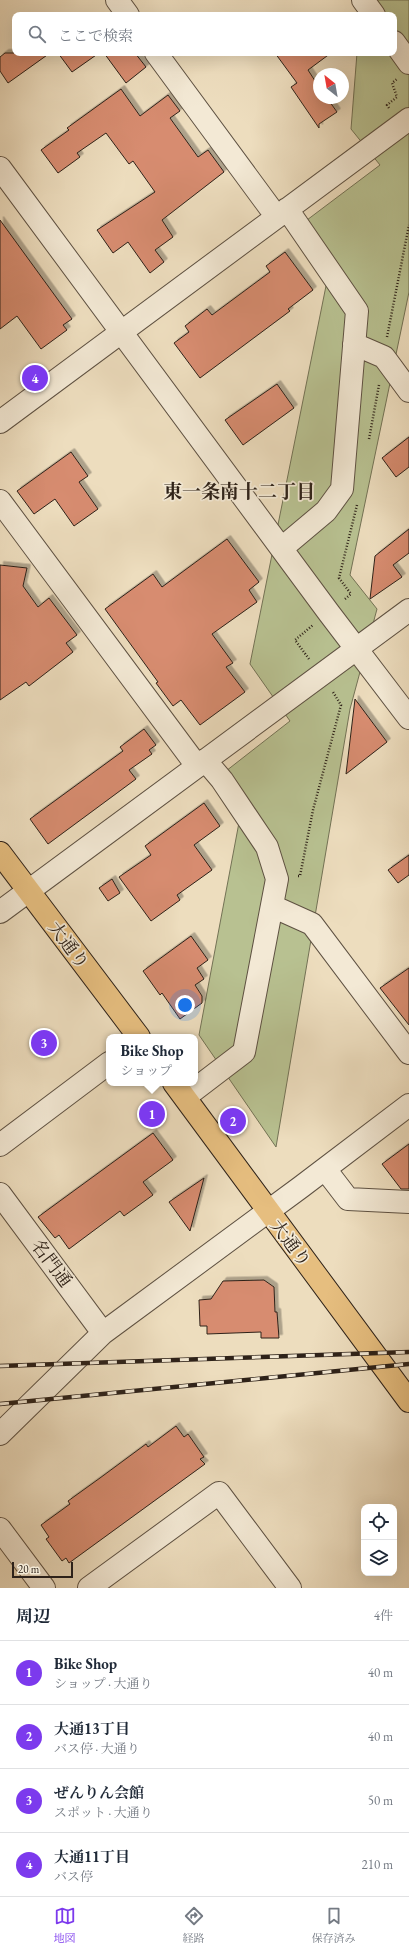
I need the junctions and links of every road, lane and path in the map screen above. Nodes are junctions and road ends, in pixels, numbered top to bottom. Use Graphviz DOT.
graph roads {
  1 [pos="117,0"];
  2 [pos="363,0"];
  3 [pos="126,12"];
  4 [pos="372,12"];
  5 [pos="397,46"];
  6 [pos="158,56"];
  7 [pos="409,63"];
  8 [pos="409,119"];
  9 [pos="0,168"];
  10 [pos="281,213"];
  11 [pos="409,225"];
  12 [pos="121,333"];
  13 [pos="354,344"];
  14 [pos="384,357"];
  15 [pos="409,391"];
  16 [pos="0,422"];
  17 [pos="369,442"];
  18 [pos="0,500"];
  19 [pos="358,504"];
  20 [pos="282,548"];
  21 [pos="409,610"];
  22 [pos="329,613"];
  23 [pos="356,649"];
  24 [pos="321,674"];
  25 [pos="409,718"];
  26 [pos="201,763"];
  27 [pos="0,853"];
  28 [pos="277,879"];
  29 [pos="28,891"];
  30 [pos="272,906"];
  31 [pos="0,912"];
  32 [pos="137,1034"];
  33 [pos="409,1053"];
  34 [pos="106,1065"];
  35 [pos="198,1079"];
  36 [pos="180,1090"];
  37 [pos="409,1104"];
  38 [pos="0,1145"];
  39 [pos="325,1169"];
  40 [pos="0,1194"];
  41 [pos="409,1202"];
  42 [pos="268,1211"];
  43 [pos="103,1333"];
  44 [pos="409,1401"];
  45 [pos="0,1434"];
  46 [pos="0,1529"];
  47 [pos="44,1588"];
  48 [pos="89,1588"];
  49 [pos="290,1588"];
  1 -- 3 [label="street"];
  2 -- 4 [label="street"];
  5 -- 7 [label="street"];
  6 -- 10 [label="street"];
  8 -- 10 [label="street"];
  9 -- 12 [label="street"];
  10 -- 12 [label="street"];
  10 -- 13 [label="street"];
  11 -- 14 [label="path"];
  12 -- 16 [label="street"];
  12 -- 20 [label="street"];
  13 -- 14 [label="street"];
  13 -- 20 [label="street"];
  14 -- 15 [label="street"];
  14 -- 17 [label="path"];
  18 -- 26 [label="street"];
  19 -- 22 [label="path"];
  20 -- 22 [label="street"];
  21 -- 23 [label="street"];
  22 -- 23 [label="street"];
  22 -- 24 [label="path"];
  23 -- 24 [label="street"];
  23 -- 25 [label="street"];
  24 -- 26 [label="street"];
  24 -- 28 [label="path"];
  26 -- 28 [label="street"];
  26 -- 29 [label="street"];
  27 -- 29 [label="highway, 大通り"];
  28 -- 30 [label="street"];
  29 -- 31 [label="street"];
  29 -- 32 [label="highway, 大通り"];
  30 -- 33 [label="street"];
  30 -- 35 [label="street"];
  34 -- 38 [label="street"];
  36 -- 42 [label="highway, 大通り"];
  37 -- 39 [label="street"];
  39 -- 41 [label="street"];
  39 -- 42 [label="street"];
  40 -- 43 [label="street, 名門通"];
  42 -- 43 [label="street"];
  42 -- 44 [label="highway, 大通り"];
  43 -- 45 [label="street"];
  46 -- 47 [label="street"];
  48 -- 49 [label="street"];
}
